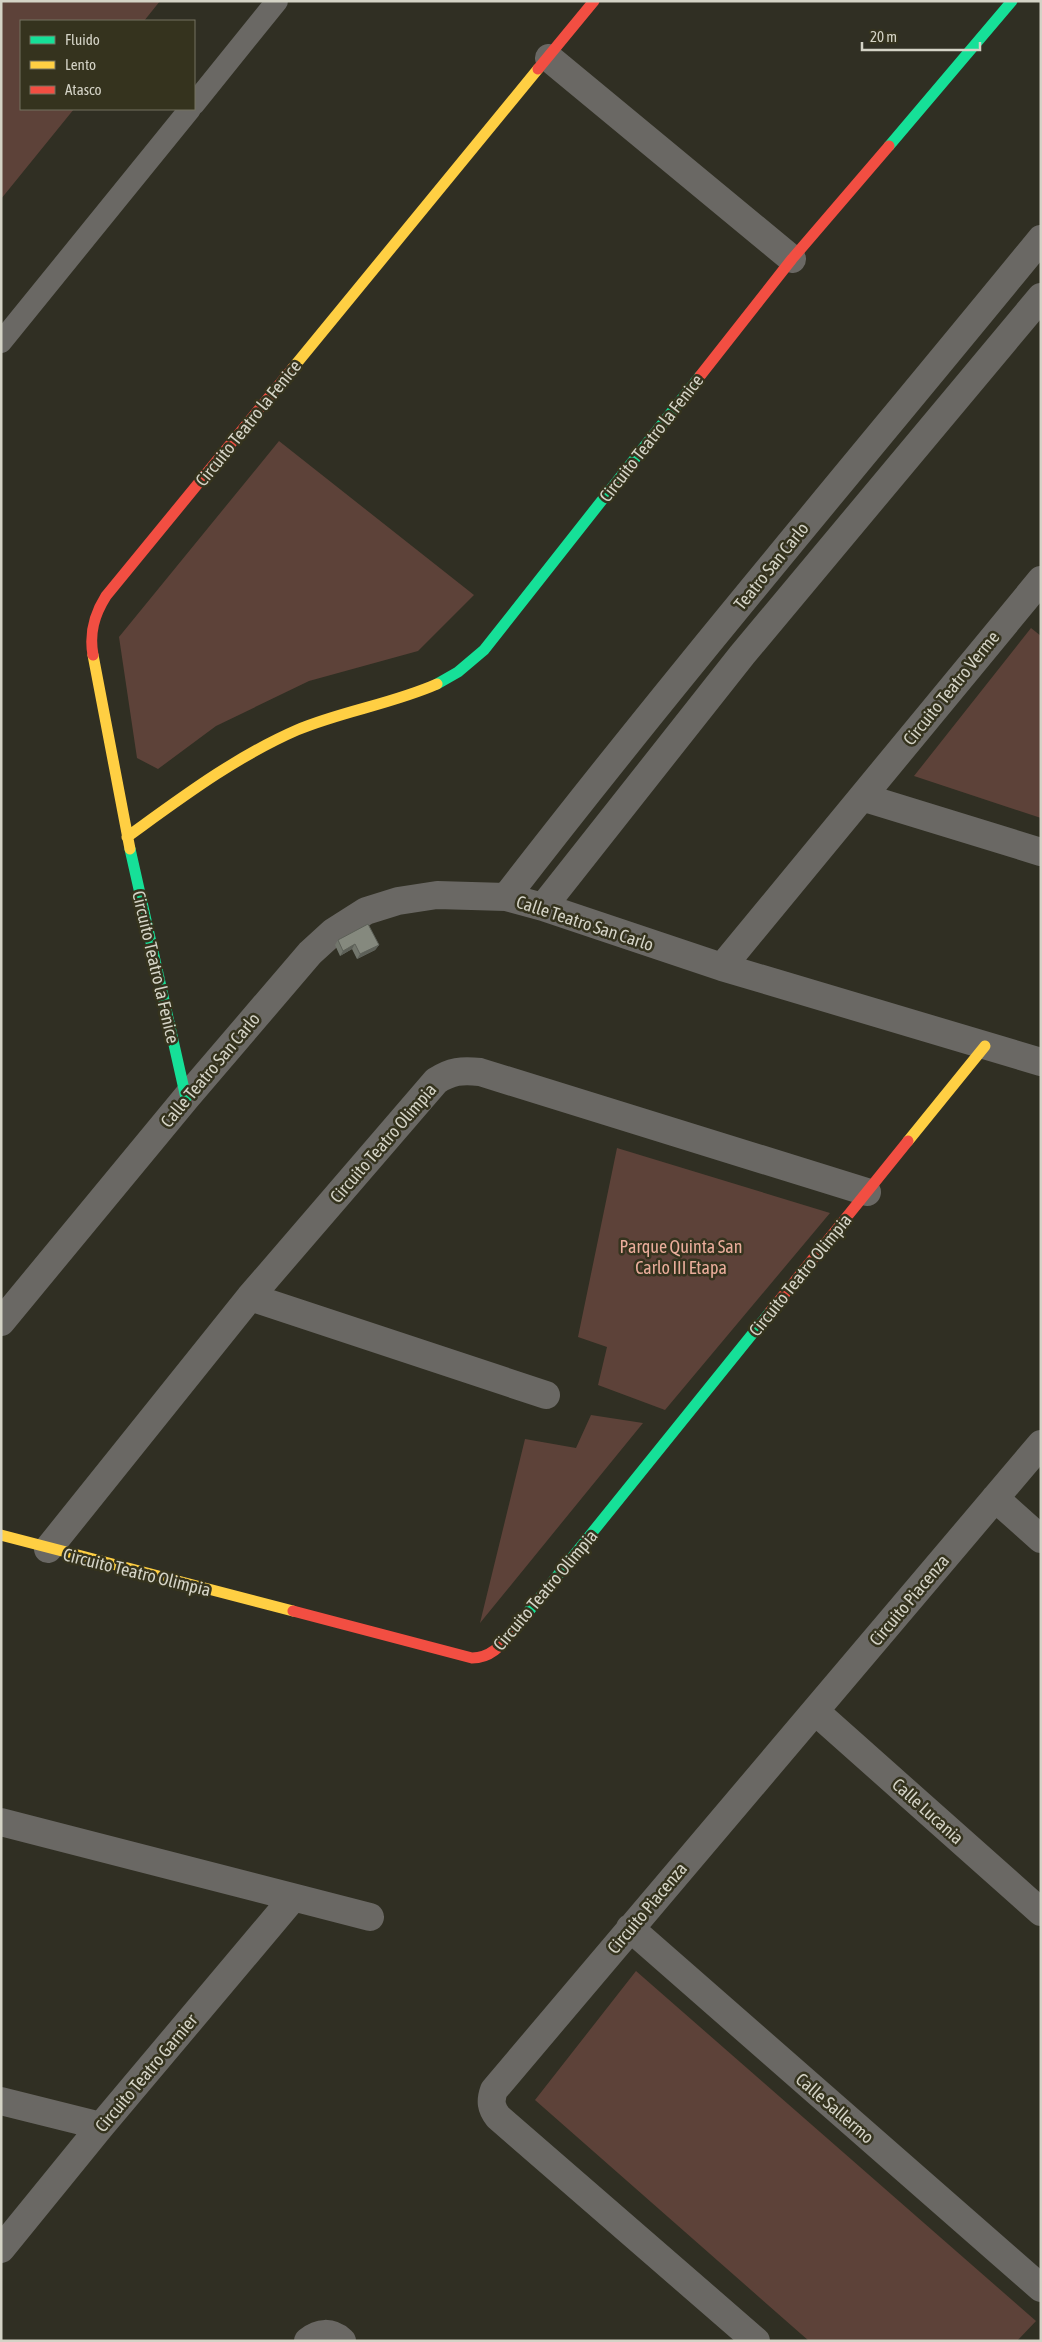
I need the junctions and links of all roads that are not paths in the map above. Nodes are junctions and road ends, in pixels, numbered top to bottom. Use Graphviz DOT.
graph roads {
  1 [pos="277,1"];
  2 [pos="594,1"];
  3 [pos="1012,1"];
  4 [pos="549,58"];
  5 [pos="195,103"];
  6 [pos="189,110"];
  7 [pos="1041,239"];
  8 [pos="792,260"];
  9 [pos="1041,297"];
  10 [pos="1,342"];
  11 [pos="1041,580"];
  12 [pos="862,797"];
  13 [pos="127,837"];
  14 [pos="1041,852"];
  15 [pos="506,897"];
  16 [pos="543,907"];
  17 [pos="722,968"];
  18 [pos="986,1046"];
  19 [pos="1041,1062"];
  20 [pos="186,1098"];
  21 [pos="867,1192"];
  22 [pos="250,1297"];
  23 [pos="1,1322"];
  24 [pos="546,1395"];
  25 [pos="1041,1444"];
  26 [pos="995,1498"];
  27 [pos="1,1535"];
  28 [pos="1041,1539"];
  29 [pos="48,1549"];
  30 [pos="815,1711"];
  31 [pos="1,1822"];
  32 [pos="292,1899"];
  33 [pos="1041,1912"];
  34 [pos="370,1917"];
  35 [pos="630,1928"];
  36 [pos="1,2101"];
  37 [pos="101,2126"];
  38 [pos="1,2249"];
  39 [pos="1041,2288"];
  40 [pos="308,2341"];
  41 [pos="342,2341"];
  42 [pos="756,2341"];
  1 -- 5 [label="lane"];
  2 -- 4 [label="street, Circuito Teatro la Fenice"];
  3 -- 8 [label="street, Circuito Teatro la Fenice"];
  4 -- 8 [label="street"];
  4 -- 13 [label="street, Circuito Teatro la Fenice"];
  6 -- 10 [label="lane"];
  7 -- 15 [label="street, Teatro San Carlo"];
  8 -- 13 [label="street, Circuito Teatro la Fenice"];
  9 -- 16 [label="street, Teatro San Carlo"];
  11 -- 12 [label="street, Circuito Teatro Verme"];
  12 -- 14 [label="street"];
  12 -- 17 [label="street, Circuito Teatro Verme"];
  13 -- 20 [label="street, Circuito Teatro la Fenice"];
  15 -- 16 [label="street, Calle Teatro San Carlo"];
  15 -- 20 [label="street, Calle Teatro San Carlo"];
  16 -- 17 [label="street, Calle Teatro San Carlo"];
  17 -- 18 [label="street, Calle Teatro San Carlo"];
  18 -- 19 [label="street, Calle Teatro San Carlo"];
  18 -- 21 [label="street, Circuito Teatro Olimpia"];
  20 -- 23 [label="street, Calle Teatro San Carlo"];
  21 -- 22 [label="street, Circuito Teatro Olimpia"];
  21 -- 29 [label="street, Circuito Teatro Olimpia"];
  22 -- 24 [label="street"];
  22 -- 29 [label="street, Circuito Teatro Olimpia"];
  25 -- 26 [label="street, Circuito Piacenza"];
  26 -- 28 [label="street"];
  26 -- 30 [label="street, Circuito Piacenza"];
  27 -- 29 [label="street, Circuito Teatro Olimpia"];
  30 -- 33 [label="street, Calle Lucania"];
  30 -- 35 [label="street, Circuito Piacenza"];
  31 -- 32 [label="street"];
  32 -- 34 [label="street"];
  32 -- 37 [label="street, Circuito Teatro Garnier"];
  35 -- 39 [label="street, Calle Sallermo"];
  35 -- 42 [label="street, Circuito Piacenza"];
  36 -- 37 [label="street"];
  37 -- 38 [label="street, Circuito Teatro Garnier"];
  40 -- 41 [label="street"];
}
